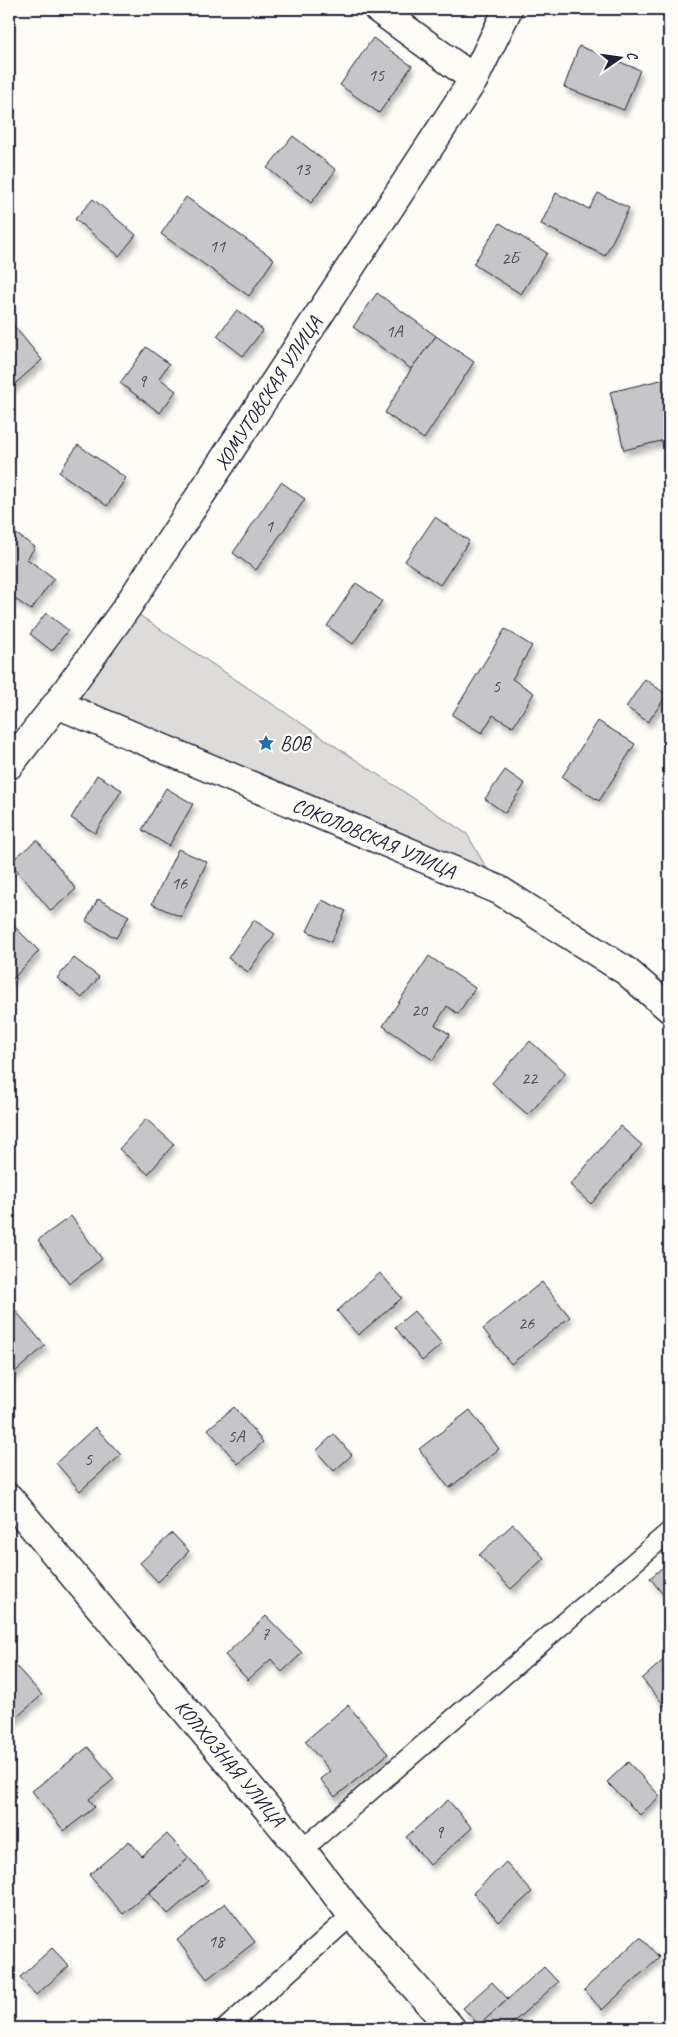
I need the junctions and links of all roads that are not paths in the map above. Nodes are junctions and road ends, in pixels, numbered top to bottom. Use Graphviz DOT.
graph roads {
  1 [pos="378,9"];
  2 [pos="508,9"];
  3 [pos="474,79"];
  4 [pos="57,704"];
  5 [pos="9,765"];
  6 [pos="669,1008"];
  7 [pos="9,1498"];
  8 [pos="669,1532"];
  9 [pos="302,1850"];
  10 [pos="352,1914"];
  11 [pos="226,2028"];
  12 [pos="451,2028"];
  1 -- 3 [label="street"];
  2 -- 3 [label="street, ХОМУТОВСКАЯ УЛИЦА"];
  3 -- 4 [label="street, ХОМУТОВСКАЯ УЛИЦА"];
  4 -- 5 [label="street, ХОМУТОВСКАЯ УЛИЦА"];
  4 -- 6 [label="street, СОКОЛОВСКАЯ УЛИЦА"];
  7 -- 9 [label="street, КОЛХОЗНАЯ УЛИЦА"];
  8 -- 9 [label="lane"];
  9 -- 10 [label="street, КОЛХОЗНАЯ УЛИЦА"];
  10 -- 11 [label="lane"];
  10 -- 12 [label="street, КОЛХОЗНАЯ УЛИЦА"];
}
